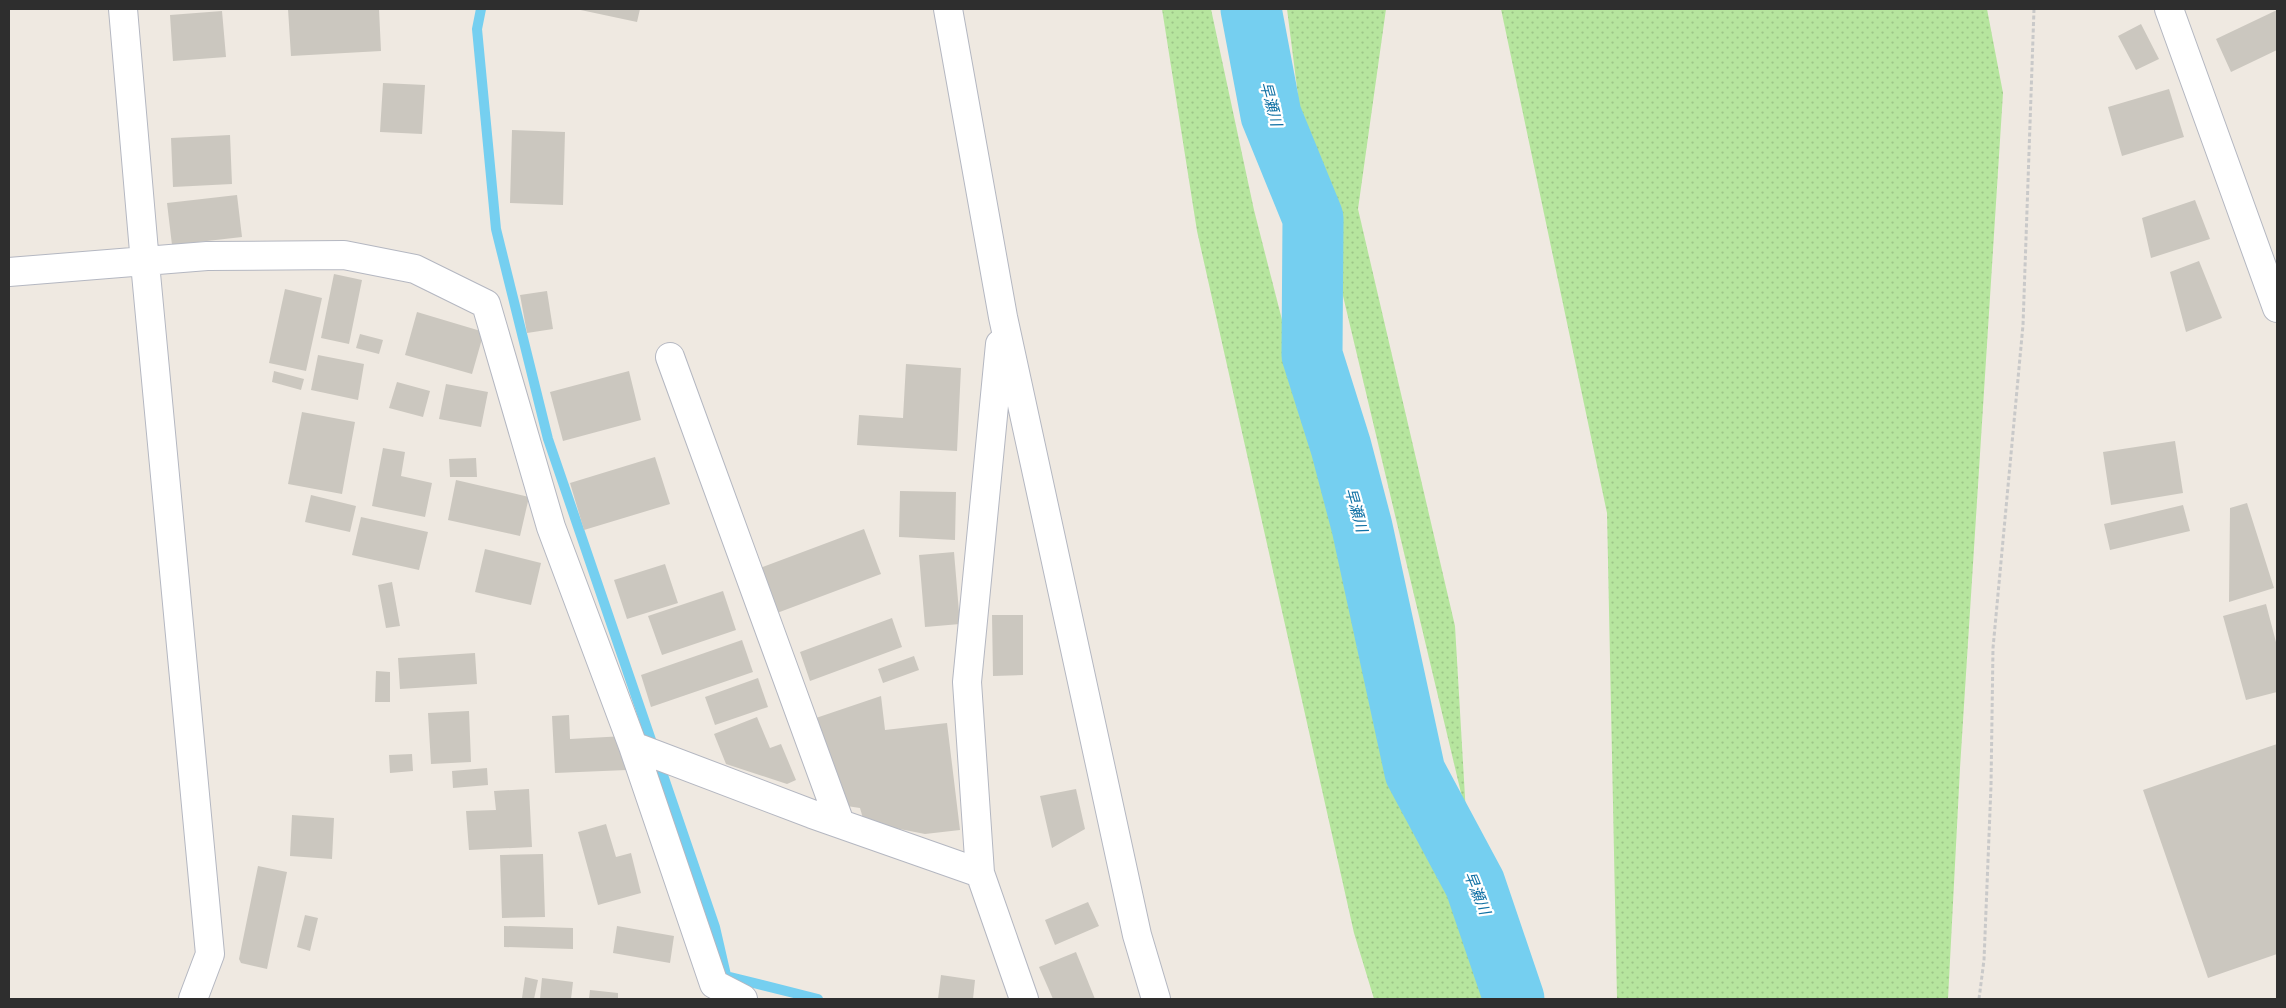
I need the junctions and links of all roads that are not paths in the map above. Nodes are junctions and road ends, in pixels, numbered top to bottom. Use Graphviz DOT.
graph roads {
  1 [pos="123,9"];
  2 [pos="948,9"];
  3 [pos="2169,9"];
  4 [pos="144,263"];
  5 [pos="9,272"];
  6 [pos="2277,308"];
  7 [pos="1003,317"];
  8 [pos="670,357"];
  9 [pos="633,746"];
  10 [pos="840,824"];
  11 [pos="980,872"];
  12 [pos="194,999"];
  13 [pos="743,999"];
  14 [pos="1024,999"];
  15 [pos="1156,999"];
  1 -- 4 [label="street"];
  2 -- 7 [label="street"];
  3 -- 6 [label="street"];
  4 -- 5 [label="street"];
  4 -- 9 [label="street"];
  4 -- 12 [label="street"];
  7 -- 11 [label="street"];
  7 -- 15 [label="street"];
  8 -- 10 [label="street"];
  9 -- 10 [label="street"];
  9 -- 13 [label="street"];
  10 -- 11 [label="street"];
  11 -- 14 [label="street"];
}
